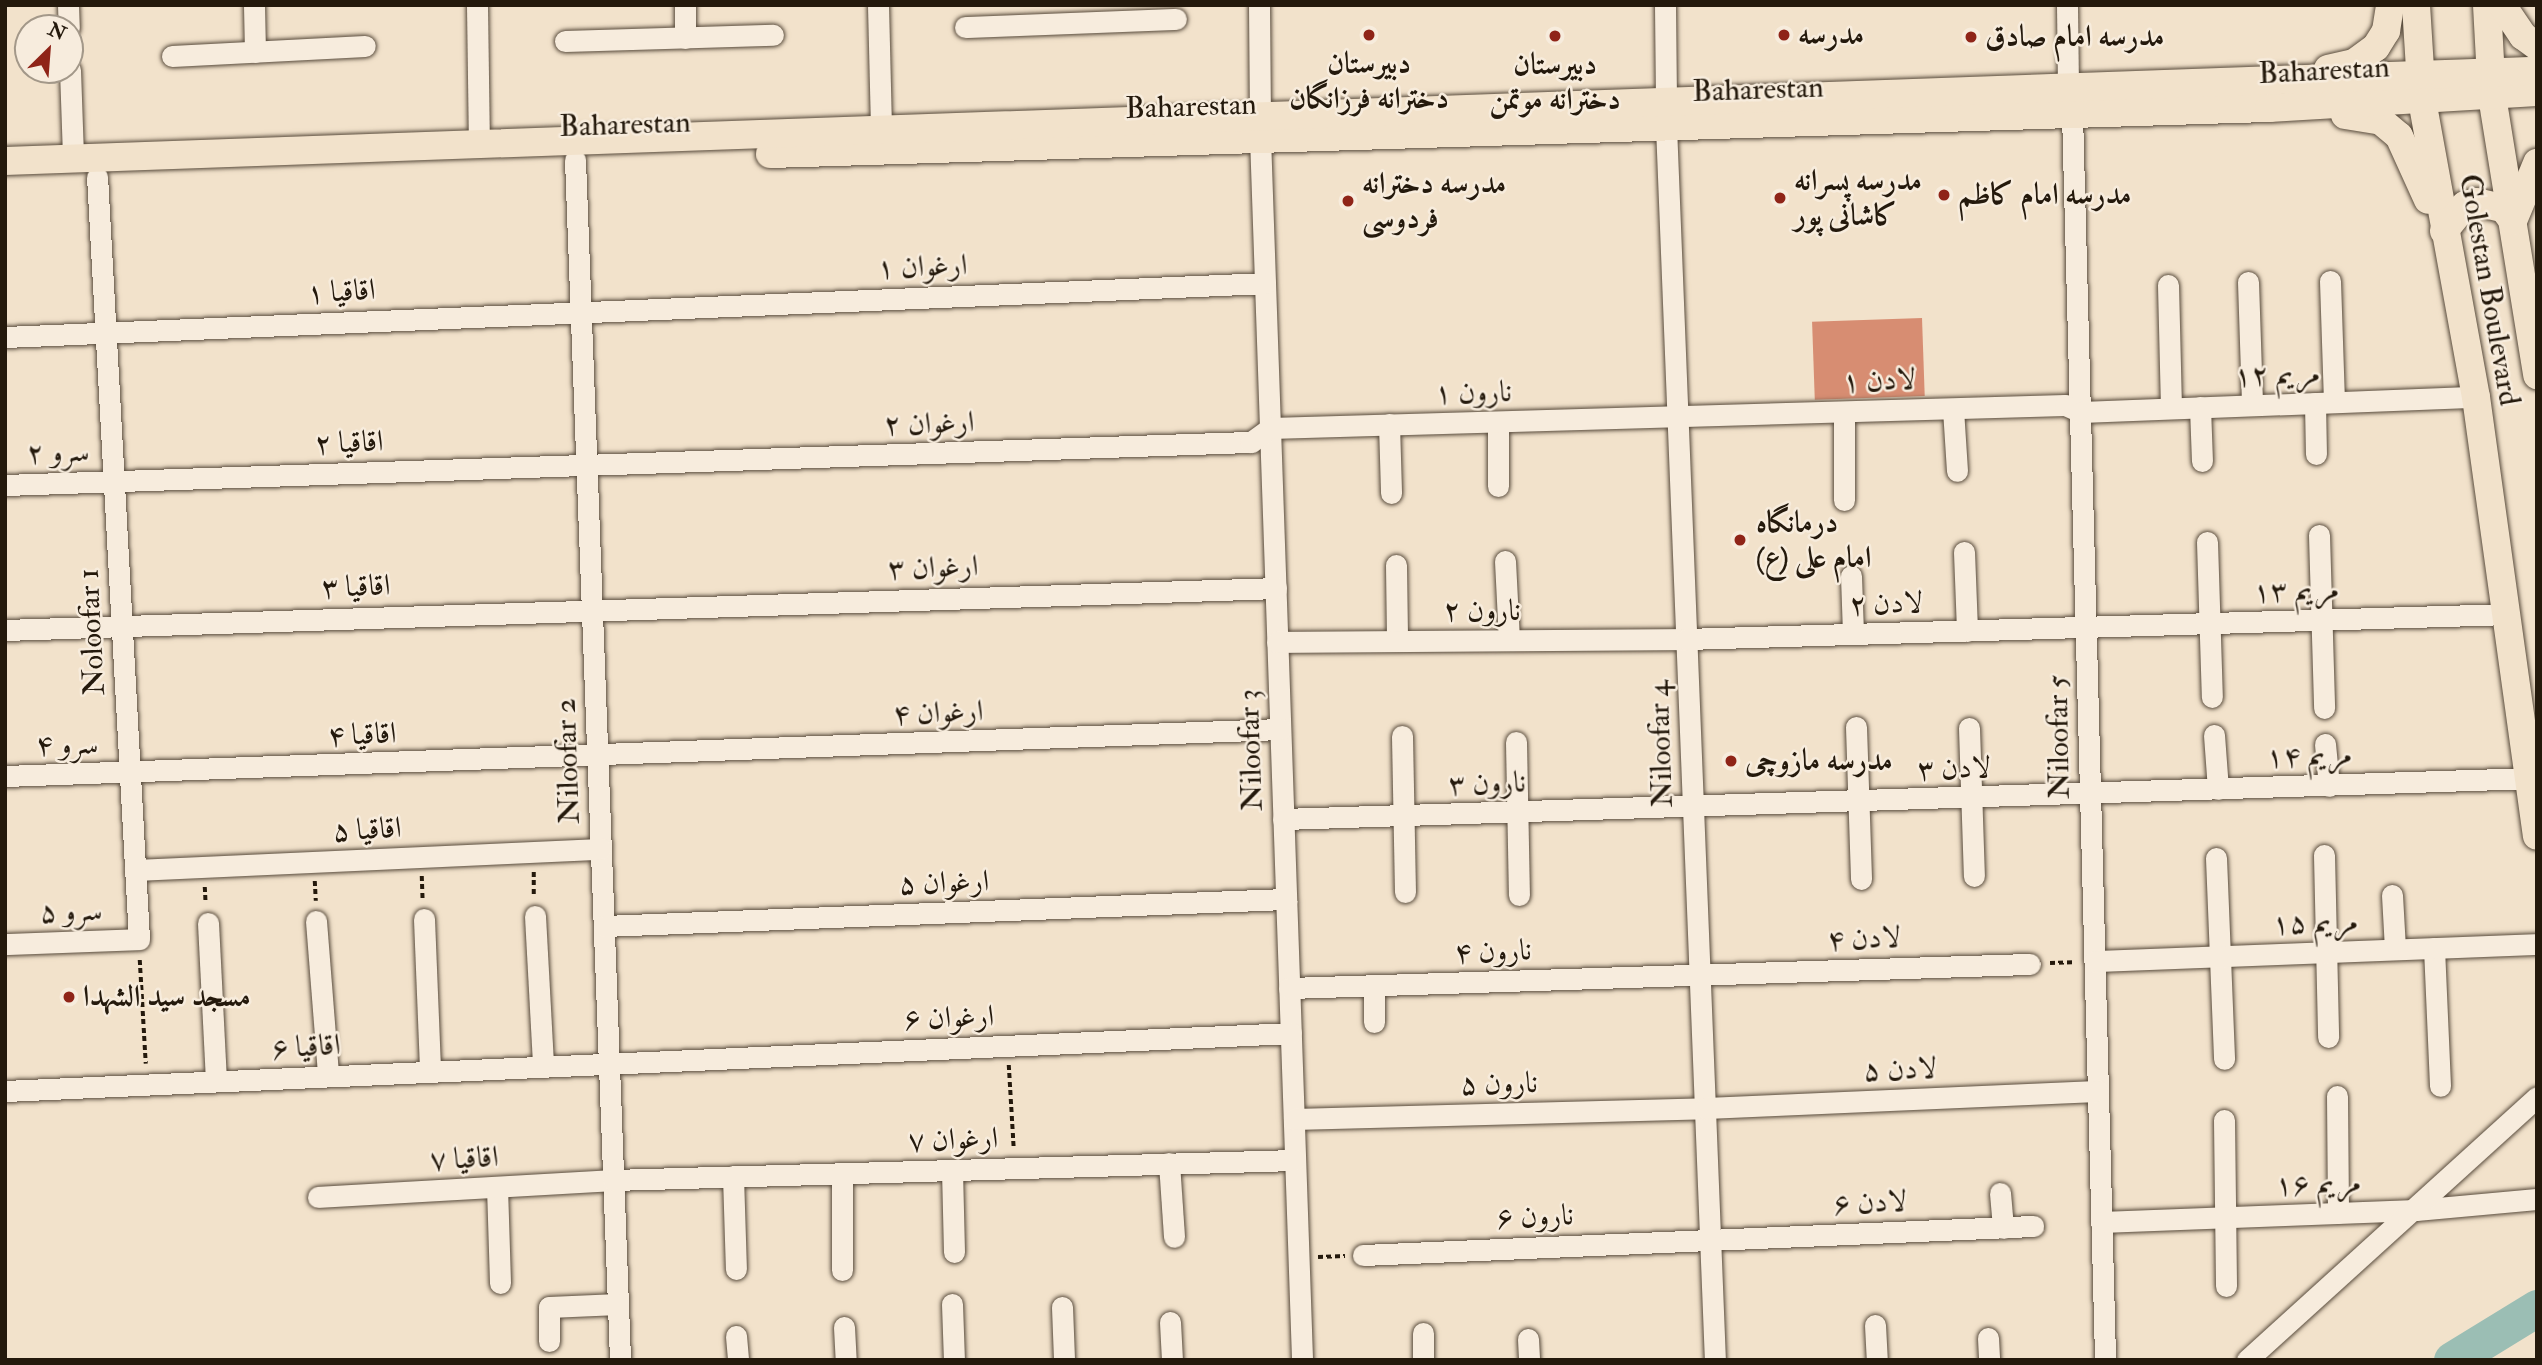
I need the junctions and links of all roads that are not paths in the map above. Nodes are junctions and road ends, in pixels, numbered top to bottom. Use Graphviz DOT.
graph roads {
  1 [pos="254,5"];
  2 [pos="477,5"];
  3 [pos="685,5"];
  4 [pos="878,5"];
  5 [pos="1259,5"];
  6 [pos="1665,5"];
  7 [pos="2067,5"];
  8 [pos="2390,5"];
  9 [pos="2416,5"];
  10 [pos="2487,5"];
  11 [pos="2502,5"];
  12 [pos="1057,14"];
  13 [pos="1176,19"];
  14 [pos="965,27"];
  15 [pos="773,35"];
  16 [pos="685,38"];
  17 [pos="565,41"];
  18 [pos="365,46"];
  19 [pos="2537,46"];
  20 [pos="255,52"];
  21 [pos="172,56"];
  22 [pos="2537,71"];
  23 [pos="2298,77"];
  24 [pos="70,84"];
  25 [pos="2491,85"];
  26 [pos="2068,86"];
  27 [pos="2421,89"];
  28 [pos="2537,92"];
  29 [pos="2269,108"];
  30 [pos="2072,113"];
  31 [pos="1666,115"];
  32 [pos="1260,125"];
  33 [pos="881,130"];
  34 [pos="478,145"];
  35 [pos="73,158"];
  36 [pos="575,160"];
  37 [pos="5,161"];
  38 [pos="2537,163"];
  39 [pos="97,177"];
  40 [pos="5,180"];
  41 [pos="2513,221"];
  42 [pos="2444,231"];
  43 [pos="2330,281"];
  44 [pos="2248,282"];
  45 [pos="1265,284"];
  46 [pos="2168,285"];
  47 [pos="580,309"];
  48 [pos="106,334"];
  49 [pos="5,337"];
  50 [pos="2537,375"];
  51 [pos="2476,397"];
  52 [pos="2324,402"];
  53 [pos="2252,405"];
  54 [pos="2200,407"];
  55 [pos="2171,408"];
  56 [pos="1953,409"];
  57 [pos="1844,412"];
  58 [pos="2081,412"];
  59 [pos="1678,417"];
  60 [pos="1498,422"];
  61 [pos="1389,424"];
  62 [pos="1270,428"];
  63 [pos="2316,454"];
  64 [pos="2202,461"];
  65 [pos="586,466"];
  66 [pos="1956,471"];
  67 [pos="114,480"];
  68 [pos="5,485"];
  69 [pos="1498,486"];
  70 [pos="1391,493"];
  71 [pos="1844,500"];
  72 [pos="2319,535"];
  73 [pos="2207,542"];
  74 [pos="1964,552"];
  75 [pos="1506,561"];
  76 [pos="1396,565"];
  77 [pos="1851,576"];
  78 [pos="1276,588"];
  79 [pos="592,608"];
  80 [pos="2508,614"];
  81 [pos="2323,620"];
  82 [pos="2210,624"];
  83 [pos="122,625"];
  84 [pos="2087,628"];
  85 [pos="5,630"];
  86 [pos="1967,631"];
  87 [pos="1853,634"];
  88 [pos="1686,639"];
  89 [pos="1509,640"];
  90 [pos="1397,641"];
  91 [pos="1277,642"];
  92 [pos="2212,696"];
  93 [pos="2325,708"];
  94 [pos="1856,727"];
  95 [pos="1969,727"];
  96 [pos="1280,729"];
  97 [pos="2214,735"];
  98 [pos="1402,736"];
  99 [pos="1516,742"];
  100 [pos="2325,744"];
  101 [pos="597,756"];
  102 [pos="130,773"];
  103 [pos="5,776"];
  104 [pos="2530,778"];
  105 [pos="2329,786"];
  106 [pos="2218,789"];
  107 [pos="2091,794"];
  108 [pos="1972,798"];
  109 [pos="1858,802"];
  110 [pos="1693,807"];
  111 [pos="1517,813"];
  112 [pos="1403,817"];
  113 [pos="1283,819"];
  114 [pos="2537,836"];
  115 [pos="601,849"];
  116 [pos="2324,855"];
  117 [pos="2216,859"];
  118 [pos="135,870"];
  119 [pos="1974,876"];
  120 [pos="1861,879"];
  121 [pos="1405,892"];
  122 [pos="1519,895"];
  123 [pos="2392,895"];
  124 [pos="1286,899"];
  125 [pos="535,916"];
  126 [pos="424,919"];
  127 [pos="316,920"];
  128 [pos="208,923"];
  129 [pos="604,926"];
  130 [pos="139,939"];
  131 [pos="5,944"];
  132 [pos="2537,944"];
  133 [pos="2434,948"];
  134 [pos="2395,949"];
  135 [pos="2326,952"];
  136 [pos="2220,956"];
  137 [pos="2095,961"];
  138 [pos="2030,964"];
  139 [pos="1699,973"];
  140 [pos="1374,987"];
  141 [pos="1289,988"];
  142 [pos="1374,1023"];
  143 [pos="1291,1033"];
  144 [pos="2328,1037"];
  145 [pos="2224,1059"];
  146 [pos="609,1062"];
  147 [pos="543,1065"];
  148 [pos="430,1070"];
  149 [pos="328,1075"];
  150 [pos="216,1080"];
  151 [pos="2440,1086"];
  152 [pos="5,1091"];
  153 [pos="2098,1091"];
  154 [pos="2337,1096"];
  155 [pos="2537,1097"];
  156 [pos="1705,1108"];
  157 [pos="1293,1119"];
  158 [pos="2224,1120"];
  159 [pos="1295,1160"];
  160 [pos="1169,1163"];
  161 [pos="953,1170"];
  162 [pos="842,1173"];
  163 [pos="733,1176"];
  164 [pos="613,1180"];
  165 [pos="497,1187"];
  166 [pos="2000,1193"];
  167 [pos="318,1197"];
  168 [pos="2537,1199"];
  169 [pos="2416,1210"];
  170 [pos="2338,1213"];
  171 [pos="2226,1217"];
  172 [pos="2101,1222"];
  173 [pos="2033,1226"];
  174 [pos="2003,1228"];
  175 [pos="1174,1237"];
  176 [pos="1710,1240"];
  177 [pos="954,1252"];
  178 [pos="1363,1255"];
  179 [pos="736,1269"];
  180 [pos="842,1270"];
  181 [pos="500,1283"];
  182 [pos="2226,1286"];
  183 [pos="618,1304"];
  184 [pos="952,1304"];
  185 [pos="1062,1307"];
  186 [pos="1170,1322"];
  187 [pos="1875,1325"];
  188 [pos="844,1327"];
  189 [pos="1423,1333"];
  190 [pos="736,1336"];
  191 [pos="1988,1338"];
  192 [pos="549,1340"];
  193 [pos="620,1360"];
  194 [pos="738,1360"];
  195 [pos="846,1360"];
  196 [pos="954,1360"];
  197 [pos="1064,1360"];
  198 [pos="1172,1360"];
  199 [pos="1302,1360"];
  200 [pos="1423,1360"];
  201 [pos="1715,1360"];
  202 [pos="1877,1360"];
  203 [pos="1989,1360"];
  204 [pos="2105,1360"];
  205 [pos="2247,1360"];
  1 -- 20 [label="street"];
  2 -- 34 [label="street"];
  3 -- 16 [label="street"];
  4 -- 33 [label="street"];
  5 -- 32 [label="street, Niloofar 3"];
  6 -- 31 [label="street, Niloofar 4"];
  7 -- 26 [label="street"];
  8 -- 23 [label="main road"];
  9 -- 27 [label="main road, Golestan Boulevard"];
  10 -- 25 [label="main road, Golestan Boulevard"];
  11 -- 19 [label="main road"];
  12 -- 13 [label="street"];
  12 -- 14 [label="street"];
  15 -- 16 [label="street"];
  16 -- 17 [label="street"];
  18 -- 20 [label="street"];
  20 -- 21 [label="street"];
  22 -- 25 [label="main road"];
  23 -- 26 [label="main road, Baharestan"];
  23 -- 27 [label="main road, Baharestan"];
  24 -- 35 [label="street"];
  25 -- 27 [label="main road"];
  25 -- 28 [label="main road"];
  25 -- 41 [label="main road, Golestan Boulevard"];
  26 -- 31 [label="main road, Baharestan"];
  27 -- 29 [label="main road, Baharestan"];
  27 -- 42 [label="main road, Golestan Boulevard"];
  29 -- 30 [label="main road, Baharestan"];
  29 -- 42 [label="main road"];
  30 -- 31 [label="main road, Baharestan"];
  30 -- 58 [label="street, Niloofar 5"];
  31 -- 32 [label="main road, Baharestan"];
  31 -- 59 [label="street, Niloofar 4"];
  32 -- 33 [label="main road, Baharestan"];
  32 -- 36 [label="main road, Baharestan"];
  32 -- 45 [label="street, Niloofar 3"];
  33 -- 34 [label="main road, Baharestan"];
  34 -- 35 [label="main road, Baharestan"];
  35 -- 37 [label="main road, Baharestan"];
  36 -- 39 [label="main road, Baharestan"];
  36 -- 47 [label="street, Niloofar 2"];
  38 -- 41 [label="main road"];
  39 -- 40 [label="main road, Baharestan"];
  39 -- 48 [label="street, Noloofar 1"];
  41 -- 42 [label="main road"];
  41 -- 50 [label="main road, Golestan Boulevard"];
  42 -- 51 [label="main road, Golestan Boulevard"];
  43 -- 52 [label="street"];
  44 -- 53 [label="street"];
  45 -- 47 [label="street, ارغوان ۱"];
  45 -- 62 [label="street, Niloofar 3"];
  46 -- 55 [label="street"];
  47 -- 48 [label="street, اقاقیا ۱"];
  47 -- 65 [label="street, Niloofar 2"];
  48 -- 49 [label="street, اقاقیا ۱"];
  48 -- 67 [label="street, Noloofar 1"];
  51 -- 52 [label="street, مریم ۱۲"];
  51 -- 80 [label="main road, Golestan Boulevard"];
  52 -- 53 [label="street, مریم ۱۲"];
  52 -- 63 [label="street"];
  53 -- 54 [label="street, مریم ۱۲"];
  54 -- 55 [label="street, مریم ۱۲"];
  54 -- 64 [label="street"];
  55 -- 58 [label="street, مریم ۱۲"];
  56 -- 57 [label="street, لادن ۱"];
  56 -- 58 [label="street, لادن ۱"];
  56 -- 66 [label="street"];
  57 -- 59 [label="street, لادن ۱"];
  57 -- 71 [label="street"];
  58 -- 84 [label="street, Niloofar 5"];
  59 -- 60 [label="street, نارون ۱"];
  59 -- 88 [label="street, Niloofar 4"];
  60 -- 61 [label="street, نارون ۱"];
  60 -- 69 [label="street"];
  61 -- 62 [label="street, نارون ۱"];
  61 -- 70 [label="street"];
  62 -- 65 [label="street, ارغوان ۲"];
  62 -- 78 [label="street, Niloofar 3"];
  65 -- 67 [label="street, اقاقیا ۲"];
  65 -- 79 [label="street, Niloofar 2"];
  67 -- 68 [label="street, سرو ۲"];
  67 -- 83 [label="street, Noloofar 1"];
  72 -- 81 [label="street"];
  73 -- 82 [label="street"];
  74 -- 86 [label="street"];
  75 -- 89 [label="street"];
  76 -- 90 [label="street"];
  77 -- 87 [label="street"];
  78 -- 79 [label="street, ارغوان ۳"];
  78 -- 91 [label="street, Niloofar 3"];
  79 -- 83 [label="street, اقاقیا ۳"];
  79 -- 101 [label="street, Niloofar 2"];
  80 -- 81 [label="street, مریم ۱۳"];
  80 -- 104 [label="main road, Golestan Boulevard"];
  81 -- 82 [label="street, مریم ۱۳"];
  81 -- 93 [label="street"];
  82 -- 84 [label="street, مریم ۱۳"];
  82 -- 92 [label="street"];
  83 -- 85 [label="street, اقاقیا ۳"];
  83 -- 102 [label="street, Noloofar 1"];
  84 -- 86 [label="street, لادن ۲"];
  84 -- 107 [label="street, Niloofar 5"];
  86 -- 87 [label="street, لادن ۲"];
  87 -- 88 [label="street, لادن ۲"];
  88 -- 89 [label="street, نارون ۲"];
  88 -- 110 [label="street, Niloofar 4"];
  89 -- 90 [label="street, نارون ۲"];
  90 -- 91 [label="street, نارون ۲"];
  91 -- 96 [label="street, Niloofar 3"];
  94 -- 109 [label="street"];
  95 -- 108 [label="street"];
  96 -- 101 [label="street, ارغوان ۴"];
  96 -- 113 [label="street, Niloofar 3"];
  97 -- 106 [label="street"];
  98 -- 112 [label="street"];
  99 -- 111 [label="street"];
  100 -- 105 [label="street"];
  101 -- 102 [label="street, اقاقیا ۴"];
  101 -- 115 [label="street, Niloofar 2"];
  102 -- 103 [label="street, سرو ۴"];
  102 -- 118 [label="street, Noloofar 1"];
  104 -- 105 [label="street, مریم ۱۴"];
  104 -- 114 [label="main road, Golestan Boulevard"];
  105 -- 106 [label="street, مریم ۱۴"];
  106 -- 107 [label="street, مریم ۱۴"];
  107 -- 108 [label="street, لادن ۳"];
  107 -- 137 [label="street, Niloofar 5"];
  108 -- 109 [label="street, لادن ۳"];
  108 -- 119 [label="street"];
  109 -- 110 [label="street, لادن ۳"];
  109 -- 120 [label="street"];
  110 -- 111 [label="street, نارون ۳"];
  110 -- 139 [label="street, Niloofar 4"];
  111 -- 112 [label="street, نارون ۳"];
  111 -- 122 [label="street"];
  112 -- 113 [label="street, نارون ۳"];
  112 -- 121 [label="street"];
  113 -- 124 [label="street, Niloofar 3"];
  115 -- 118 [label="street, اقاقیا ۵"];
  115 -- 129 [label="street, Niloofar 2"];
  116 -- 135 [label="street"];
  117 -- 136 [label="street"];
  118 -- 130 [label="street, Noloofar 1"];
  123 -- 134 [label="street"];
  124 -- 129 [label="street, ارغوان ۵"];
  124 -- 141 [label="street, Niloofar 3"];
  125 -- 147 [label="street"];
  126 -- 148 [label="street"];
  127 -- 149 [label="street"];
  128 -- 150 [label="street"];
  129 -- 146 [label="street, Niloofar 2"];
  130 -- 131 [label="street, سرو ۵"];
  132 -- 133 [label="street, مریم ۱۵"];
  133 -- 134 [label="street, مریم ۱۵"];
  133 -- 151 [label="street"];
  134 -- 135 [label="street, مریم ۱۵"];
  135 -- 136 [label="street, مریم ۱۵"];
  135 -- 144 [label="street"];
  136 -- 137 [label="street, مریم ۱۵"];
  136 -- 145 [label="street"];
  137 -- 153 [label="street, Niloofar 5"];
  138 -- 139 [label="street, لادن ۴"];
  139 -- 140 [label="street, نارون ۴"];
  139 -- 156 [label="street, Niloofar 4"];
  140 -- 141 [label="street, نارون ۴"];
  140 -- 142 [label="street"];
  141 -- 143 [label="street, Niloofar 3"];
  143 -- 146 [label="street, ارغوان ۶"];
  143 -- 157 [label="street, Niloofar 3"];
  146 -- 147 [label="street, اقاقیا ۶"];
  146 -- 164 [label="street, Niloofar 2"];
  147 -- 148 [label="street, اقاقیا ۶"];
  148 -- 149 [label="street, اقاقیا ۶"];
  149 -- 150 [label="street, اقاقیا ۶"];
  150 -- 152 [label="street, اقاقیا ۶"];
  153 -- 156 [label="street, لادن ۵"];
  153 -- 172 [label="street, Niloofar 5"];
  154 -- 170 [label="street"];
  155 -- 169 [label="street"];
  156 -- 157 [label="street, نارون ۵"];
  156 -- 176 [label="street, Niloofar 4"];
  157 -- 159 [label="street, Niloofar 3"];
  158 -- 171 [label="street"];
  159 -- 160 [label="street, ارغوان ۷"];
  159 -- 199 [label="street, Niloofar 3"];
  160 -- 161 [label="street, ارغوان ۷"];
  160 -- 175 [label="street"];
  161 -- 162 [label="street, ارغوان ۷"];
  161 -- 177 [label="street"];
  162 -- 163 [label="street, ارغوان ۷"];
  162 -- 180 [label="street"];
  163 -- 164 [label="street, ارغوان ۷"];
  163 -- 179 [label="street"];
  164 -- 165 [label="street, اقاقیا ۷"];
  164 -- 183 [label="street, Niloofar 2"];
  165 -- 167 [label="street, اقاقیا ۷"];
  165 -- 181 [label="street"];
  166 -- 174 [label="street"];
  168 -- 169 [label="street, مریم ۱۶"];
  169 -- 170 [label="street, مریم ۱۶"];
  169 -- 205 [label="street"];
  170 -- 171 [label="street, مریم ۱۶"];
  171 -- 172 [label="street, مریم ۱۶"];
  171 -- 182 [label="street"];
  172 -- 204 [label="street, Niloofar 5"];
  173 -- 174 [label="street, لادن ۶"];
  174 -- 176 [label="street, لادن ۶"];
  176 -- 178 [label="street, نارون ۶"];
  176 -- 201 [label="street, Niloofar 4"];
  183 -- 192 [label="street"];
  183 -- 193 [label="street, Niloofar 2"];
  184 -- 196 [label="street"];
  185 -- 197 [label="street"];
  186 -- 198 [label="street"];
  187 -- 202 [label="street"];
  188 -- 195 [label="street"];
  189 -- 200 [label="street"];
  190 -- 194 [label="street"];
  191 -- 203 [label="street"];
}
